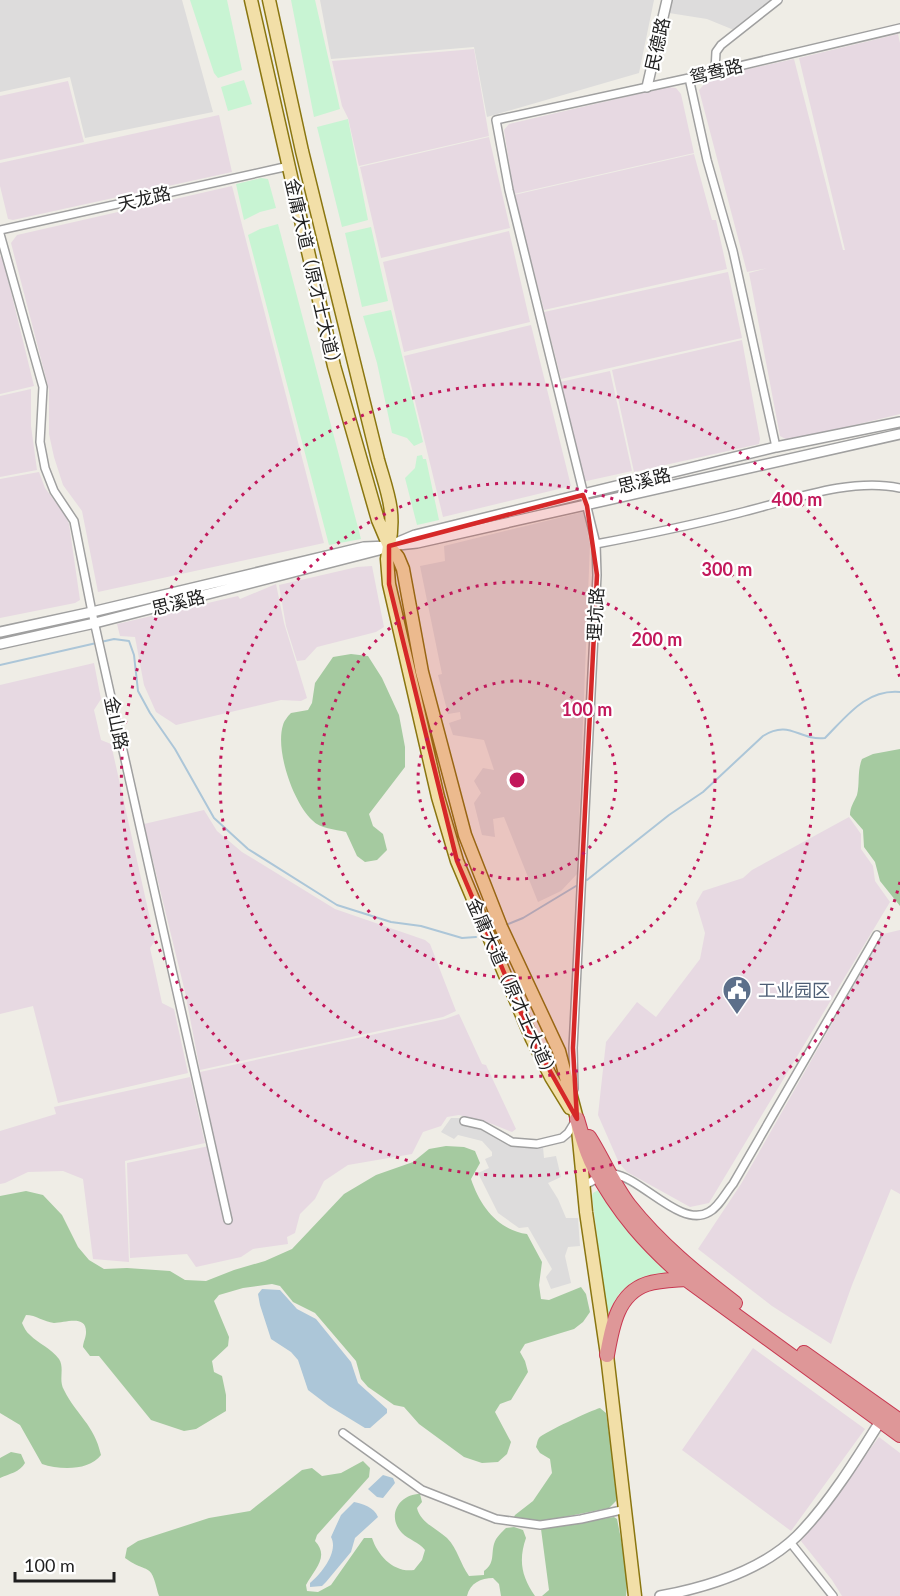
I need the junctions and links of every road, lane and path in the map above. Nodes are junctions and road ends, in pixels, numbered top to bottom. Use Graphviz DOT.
graph roads {
  1 [pos="251,0"];
  2 [pos="269,0"];
  3 [pos="667,0"];
  4 [pos="778,0"];
  5 [pos="900,28"];
  6 [pos="715,71"];
  7 [pos="689,78"];
  8 [pos="647,87"];
  9 [pos="496,120"];
  10 [pos="289,166"];
  11 [pos="0,232"];
  12 [pos="900,422"];
  13 [pos="900,434"];
  14 [pos="776,447"];
  15 [pos="900,488"];
  16 [pos="583,495"];
  17 [pos="587,506"];
  18 [pos="596,544"];
  19 [pos="389,546"];
  20 [pos="92,612"];
  21 [pos="95,623"];
  22 [pos="0,632"];
  23 [pos="0,644"];
  24 [pos="502,930"];
  25 [pos="877,935"];
  26 [pos="488,936"];
  27 [pos="577,1119"];
  28 [pos="464,1121"];
  29 [pos="605,1176"];
  30 [pos="583,1186"];
  31 [pos="228,1220"];
  32 [pos="686,1279"];
  33 [pos="607,1355"];
  34 [pos="881,1420"];
  35 [pos="900,1421"];
  36 [pos="343,1433"];
  37 [pos="900,1435"];
  38 [pos="626,1509"];
  39 [pos="790,1542"];
  40 [pos="635,1596"];
  41 [pos="660,1596"];
  42 [pos="833,1596"];
  1 -- 10 [label="main road, 金庸大道（原才士大道）"];
  2 -- 19 [label="main road, 金庸大道（原才士大道）"];
  3 -- 8 [label="street, 民德路"];
  4 -- 6 [label="street"];
  5 -- 6 [label="street, 鸳鸯路"];
  6 -- 7 [label="street, 鸳鸯路"];
  7 -- 8 [label="street, 鸳鸯路"];
  7 -- 14 [label="street"];
  8 -- 9 [label="street, 鸳鸯路"];
  9 -- 16 [label="street, 理坑路"];
  10 -- 11 [label="street, 天龙路"];
  10 -- 19 [label="main road, 金庸大道（原才士大道）"];
  11 -- 20 [label="street, 金山路"];
  12 -- 14 [label="street, 思溪路"];
  13 -- 17 [label="street, 思溪路"];
  14 -- 16 [label="street, 思溪路"];
  15 -- 18 [label="street"];
  16 -- 17 [label="street, 理坑路"];
  16 -- 19 [label="street, 思溪路"];
  17 -- 18 [label="street, 理坑路"];
  17 -- 19 [label="street, 思溪路"];
  18 -- 27 [label="street, 理坑路"];
  19 -- 20 [label="street, 思溪路"];
  19 -- 21 [label="street, 思溪路"];
  19 -- 24 [label="main road, 金庸大道（原才士大道）"];
  19 -- 26 [label="main road, 金庸大道（原才士大道）"];
  20 -- 21 [label="street, 金山路"];
  20 -- 22 [label="street, 思溪路"];
  21 -- 23 [label="street, 思溪路"];
  21 -- 31 [label="street, 金山路"];
  24 -- 26 [label="main road"];
  24 -- 27 [label="main road, 金庸大道（原才士大道）"];
  25 -- 29 [label="street"];
  26 -- 27 [label="main road, 金庸大道（原才士大道）"];
  27 -- 28 [label="street"];
  27 -- 29 [label="highway"];
  27 -- 30 [label="main road"];
  29 -- 30 [label="street"];
  29 -- 32 [label="highway"];
  29 -- 35 [label="highway"];
  30 -- 33 [label="main road"];
  32 -- 33 [label="highway"];
  32 -- 34 [label="highway"];
  33 -- 38 [label="main road"];
  34 -- 37 [label="highway"];
  34 -- 39 [label="street"];
  36 -- 38 [label="street"];
  38 -- 40 [label="main road"];
  39 -- 41 [label="street"];
  39 -- 42 [label="street"];
}
